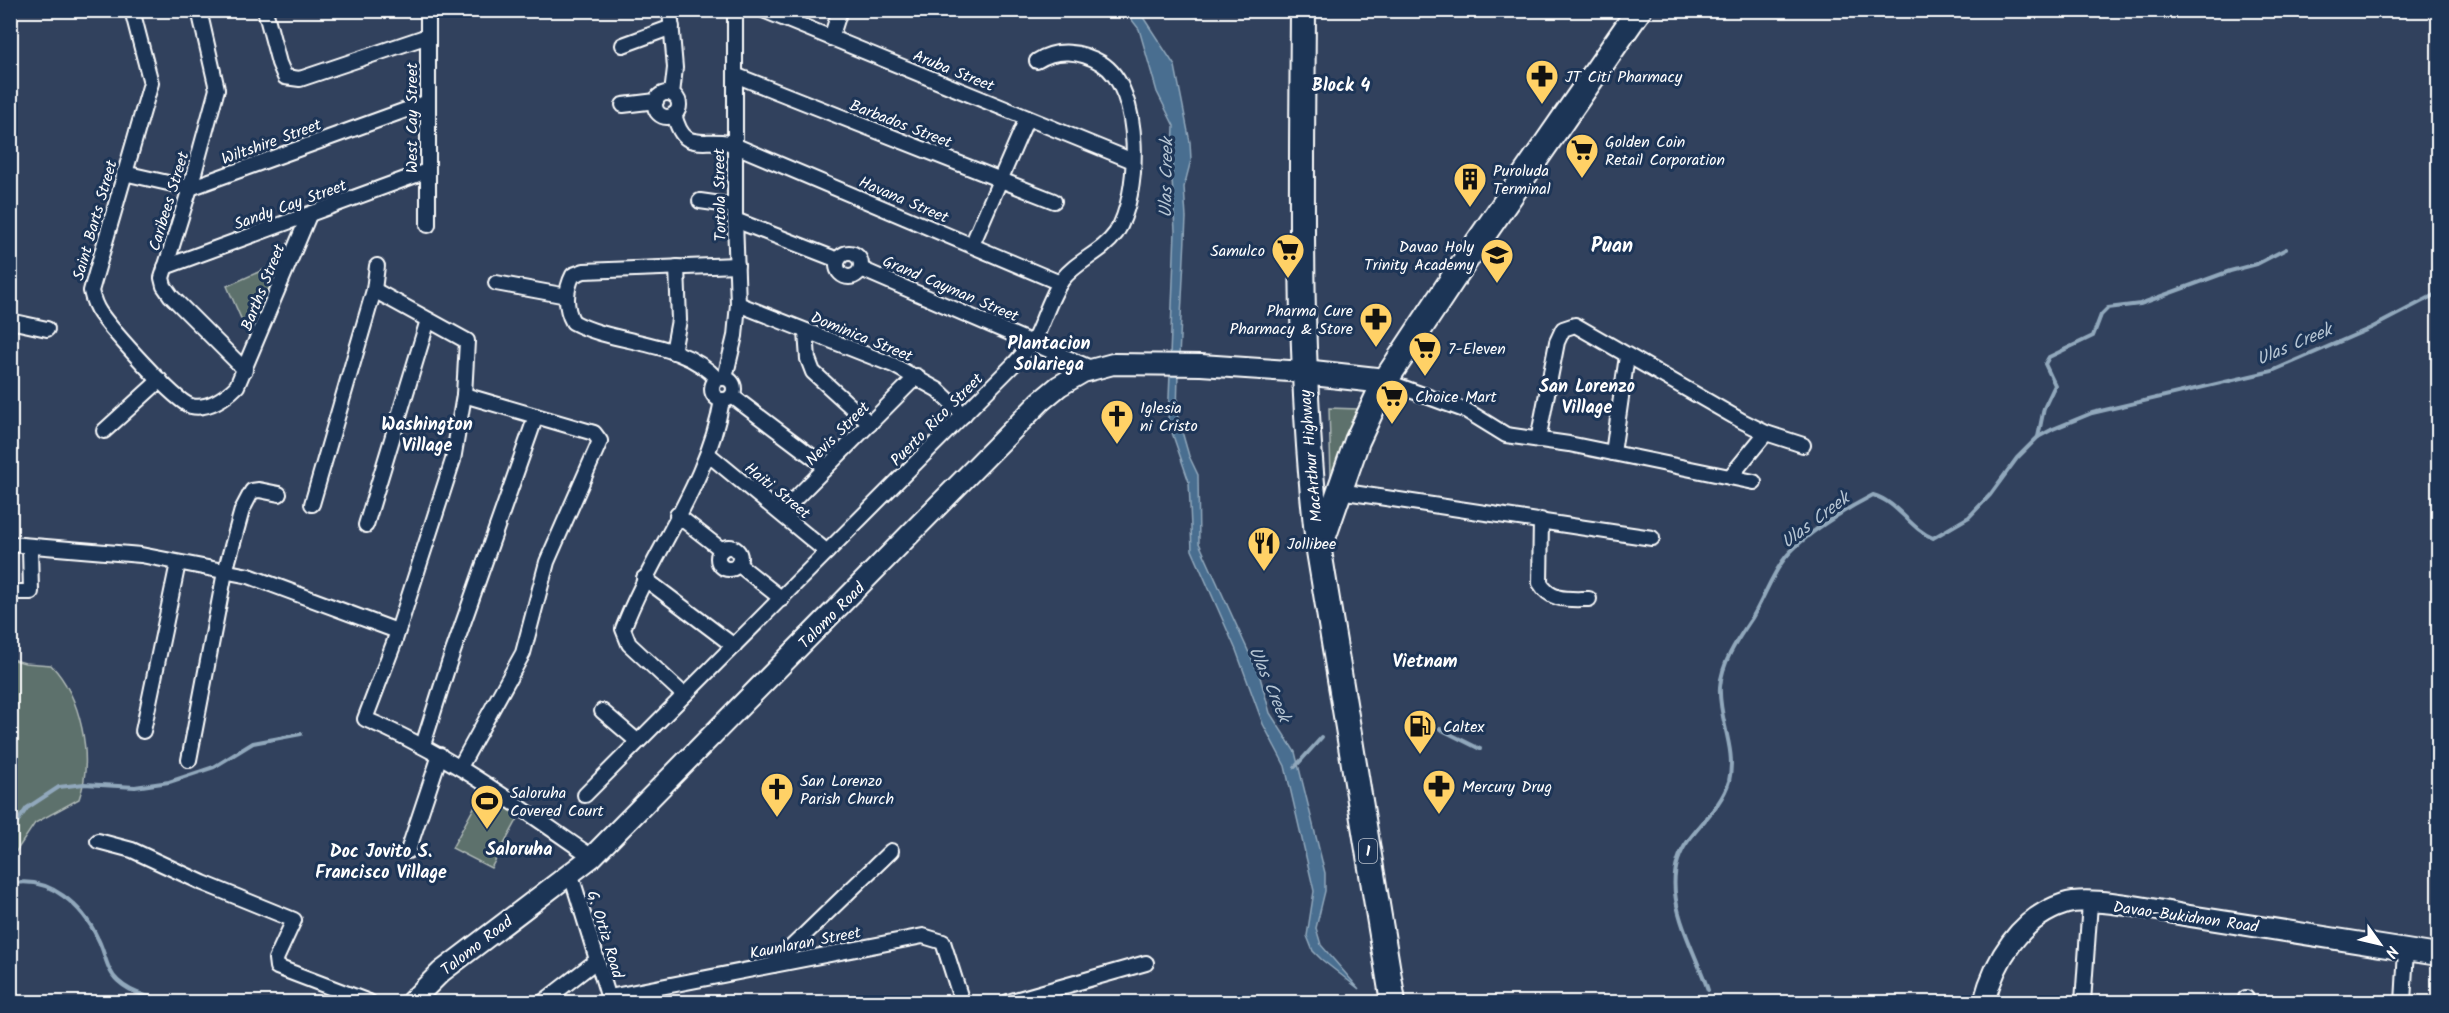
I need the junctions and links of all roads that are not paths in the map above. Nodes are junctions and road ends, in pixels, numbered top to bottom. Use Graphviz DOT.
graph roads {
  1 [pos="132,10"];
  2 [pos="199,10"];
  3 [pos="265,10"];
  4 [pos="428,10"];
  5 [pos="670,10"];
  6 [pos="735,10"];
  7 [pos="763,10"];
  8 [pos="840,10"];
  9 [pos="1303,10"];
  10 [pos="1639,10"];
  11 [pos="672,27"];
  12 [pos="428,36"];
  13 [pos="831,38"];
  14 [pos="623,45"];
  15 [pos="1037,61"];
  16 [pos="735,75"];
  17 [pos="672,94"];
  18 [pos="656,101"];
  19 [pos="428,102"];
  20 [pos="623,105"];
  21 [pos="674,114"];
  22 [pos="1027,118"];
  23 [pos="735,145"];
  24 [pos="1133,161"];
  25 [pos="427,171"];
  26 [pos="124,172"];
  27 [pos="1000,180"];
  28 [pos="190,188"];
  29 [pos="700,201"];
  30 [pos="1054,201"];
  31 [pos="735,206"];
  32 [pos="309,215"];
  33 [pos="735,220"];
  34 [pos="428,225"];
  35 [pos="972,246"];
  36 [pos="737,265"];
  37 [pos="377,266"];
  38 [pos="165,267"];
  39 [pos="676,267"];
  40 [pos="496,283"];
  41 [pos="1060,283"];
  42 [pos="374,290"];
  43 [pos="567,296"];
  44 [pos="738,304"];
  45 [pos="428,320"];
  46 [pos="10,321"];
  47 [pos="46,329"];
  48 [pos="806,332"];
  49 [pos="1033,341"];
  50 [pos="673,352"];
  51 [pos="1627,356"];
  52 [pos="1093,369"];
  53 [pos="245,370"];
  54 [pos="1304,372"];
  55 [pos="917,376"];
  56 [pos="721,379"];
  57 [pos="160,380"];
  58 [pos="1385,381"];
  59 [pos="464,395"];
  60 [pos="727,398"];
  61 [pos="964,415"];
  62 [pos="536,416"];
  63 [pos="870,424"];
  64 [pos="104,431"];
  65 [pos="1766,433"];
  66 [pos="1538,440"];
  67 [pos="1803,445"];
  68 [pos="1614,453"];
  69 [pos="708,454"];
  70 [pos="826,467"];
  71 [pos="1730,477"];
  72 [pos="1754,482"];
  73 [pos="1339,491"];
  74 [pos="279,494"];
  75 [pos="312,504"];
  76 [pos="781,513"];
  77 [pos="677,515"];
  78 [pos="1541,520"];
  79 [pos="366,525"];
  80 [pos="1652,538"];
  81 [pos="10,544"];
  82 [pos="30,547"];
  83 [pos="1319,551"];
  84 [pos="827,552"];
  85 [pos="178,562"];
  86 [pos="225,572"];
  87 [pos="644,578"];
  88 [pos="10,592"];
  89 [pos="782,599"];
  90 [pos="1589,599"];
  91 [pos="398,631"];
  92 [pos="734,646"];
  93 [pos="684,695"];
  94 [pos="602,711"];
  95 [pos="143,731"];
  96 [pos="638,741"];
  97 [pos="423,745"];
  98 [pos="440,755"];
  99 [pos="189,760"];
  100 [pos="460,767"];
  101 [pos="585,795"];
  102 [pos="98,841"];
  103 [pos="891,850"];
  104 [pos="408,851"];
  105 [pos="592,857"];
  106 [pos="571,875"];
  107 [pos="2090,903"];
  108 [pos="2406,950"];
  109 [pos="2439,955"];
  110 [pos="596,961"];
  111 [pos="1146,963"];
  112 [pos="773,965"];
  113 [pos="609,1000"];
  114 [pos="369,1002"];
  115 [pos="411,1002"];
  116 [pos="543,1002"];
  117 [pos="962,1002"];
  118 [pos="1008,1002"];
  119 [pos="1393,1002"];
  120 [pos="1984,1002"];
  121 [pos="2084,1002"];
  122 [pos="2403,1002"];
  1 -- 26 [label="street, Saint Barts Street"];
  2 -- 28 [label="street, Caribees Street"];
  3 -- 12 [label="street"];
  4 -- 12 [label="street, West Cay Street"];
  5 -- 11 [label="street"];
  6 -- 16 [label="street, Tortola Street"];
  7 -- 13 [label="street, Aruba Street"];
  8 -- 13 [label="street"];
  9 -- 54 [label="highway, MacArthur Highway / 1"];
  10 -- 58 [label="highway"];
  11 -- 14 [label="street"];
  11 -- 17 [label="street"];
  12 -- 19 [label="street, West Cay Street"];
  13 -- 22 [label="street, Aruba Street"];
  15 -- 24 [label="street, Puerto Rico Street"];
  16 -- 23 [label="street, Tortola Street"];
  16 -- 27 [label="street, Barbados Street"];
  17 -- 18 [label="street"];
  17 -- 21 [label="street"];
  18 -- 20 [label="street"];
  18 -- 21 [label="street"];
  19 -- 25 [label="street, West Cay Street"];
  19 -- 28 [label="street, Wiltshire Street"];
  21 -- 23 [label="street, Havana Street"];
  22 -- 24 [label="street, Aruba Street"];
  22 -- 27 [label="street"];
  23 -- 31 [label="street, Tortola Street"];
  23 -- 35 [label="street, Havana Street"];
  24 -- 41 [label="street, Puerto Rico Street"];
  25 -- 32 [label="street, Sandy Cay Street"];
  25 -- 34 [label="street, West Cay Street"];
  26 -- 28 [label="street"];
  26 -- 57 [label="street, Saint Barts Street"];
  27 -- 30 [label="street, Barbados Street"];
  27 -- 35 [label="street"];
  28 -- 38 [label="street, Caribees Street"];
  29 -- 31 [label="street"];
  31 -- 33 [label="street, Tortola Street"];
  32 -- 38 [label="street, Sandy Cay Street"];
  32 -- 53 [label="street, Barths Street"];
  33 -- 36 [label="street, Tortola Street"];
  33 -- 49 [label="street, Grand Cayman Street"];
  35 -- 41 [label="street, Havana Street"];
  36 -- 39 [label="street"];
  36 -- 44 [label="street, Tortola Street"];
  37 -- 42 [label="street"];
  38 -- 53 [label="street, Caribees Street"];
  39 -- 43 [label="street"];
  39 -- 50 [label="street"];
  40 -- 43 [label="street"];
  41 -- 49 [label="street, Puerto Rico Street"];
  42 -- 45 [label="street"];
  42 -- 75 [label="street"];
  43 -- 50 [label="street"];
  44 -- 48 [label="street, Dominica Street"];
  44 -- 56 [label="street, Tortola Street"];
  45 -- 59 [label="street"];
  45 -- 79 [label="street"];
  46 -- 47 [label="street"];
  48 -- 55 [label="street, Dominica Street"];
  48 -- 63 [label="street"];
  49 -- 52 [label="street, Grand Cayman Street"];
  49 -- 61 [label="street, Puerto Rico Street"];
  50 -- 56 [label="street"];
  51 -- 65 [label="street"];
  51 -- 66 [label="street"];
  51 -- 68 [label="street"];
  52 -- 54 [label="street, Talomo Road"];
  52 -- 105 [label="street, Talomo Road"];
  53 -- 57 [label="street, Saint Barts Street"];
  54 -- 58 [label="highway"];
  54 -- 83 [label="highway, MacArthur Highway / 1"];
  55 -- 61 [label="street, Dominica Street"];
  55 -- 63 [label="street, Nevis Street"];
  56 -- 60 [label="street"];
  56 -- 60 [label="street"];
  57 -- 64 [label="street"];
  58 -- 66 [label="street"];
  58 -- 73 [label="highway"];
  59 -- 62 [label="street"];
  59 -- 91 [label="street"];
  60 -- 69 [label="street"];
  60 -- 70 [label="street"];
  61 -- 84 [label="street, Puerto Rico Street"];
  62 -- 97 [label="street"];
  62 -- 100 [label="street"];
  63 -- 70 [label="street, Nevis Street"];
  65 -- 67 [label="street"];
  65 -- 71 [label="street"];
  66 -- 68 [label="street"];
  68 -- 71 [label="street"];
  69 -- 76 [label="street, Haiti Street"];
  69 -- 77 [label="street"];
  70 -- 76 [label="street, Nevis Street"];
  71 -- 72 [label="street"];
  73 -- 78 [label="street"];
  73 -- 83 [label="highway"];
  74 -- 86 [label="street"];
  76 -- 84 [label="street, Haiti Street"];
  77 -- 87 [label="street"];
  77 -- 89 [label="street"];
  78 -- 80 [label="street"];
  78 -- 90 [label="street"];
  81 -- 82 [label="street"];
  82 -- 85 [label="street"];
  82 -- 88 [label="street"];
  83 -- 119 [label="highway, MacArthur Highway / 1"];
  84 -- 89 [label="street, Puerto Rico Street"];
  85 -- 86 [label="street"];
  85 -- 95 [label="street"];
  86 -- 91 [label="street"];
  86 -- 99 [label="street"];
  87 -- 92 [label="street"];
  87 -- 93 [label="street"];
  89 -- 92 [label="street, Puerto Rico Street"];
  91 -- 97 [label="street"];
  92 -- 93 [label="street, Puerto Rico Street"];
  93 -- 96 [label="street, Puerto Rico Street"];
  94 -- 96 [label="street"];
  96 -- 101 [label="street, Puerto Rico Street"];
  97 -- 98 [label="street"];
  98 -- 100 [label="street"];
  98 -- 104 [label="street"];
  100 -- 105 [label="street"];
  102 -- 114 [label="street"];
  103 -- 112 [label="street"];
  105 -- 106 [label="street, Talomo Road"];
  106 -- 110 [label="street, G. Ortiz Road"];
  106 -- 115 [label="street, Talomo Road"];
  107 -- 108 [label="street, Davao-Bukidnon Road"];
  107 -- 120 [label="street, Davao-Bukidnon Road"];
  107 -- 121 [label="street"];
  108 -- 109 [label="street, Davao-Bukidnon Road"];
  108 -- 122 [label="street"];
  110 -- 113 [label="street, G. Ortiz Road"];
  110 -- 116 [label="street"];
  111 -- 118 [label="street"];
  112 -- 113 [label="street, Kaunlaran Street"];
  112 -- 117 [label="street, Kaunlaran Street"];
}
